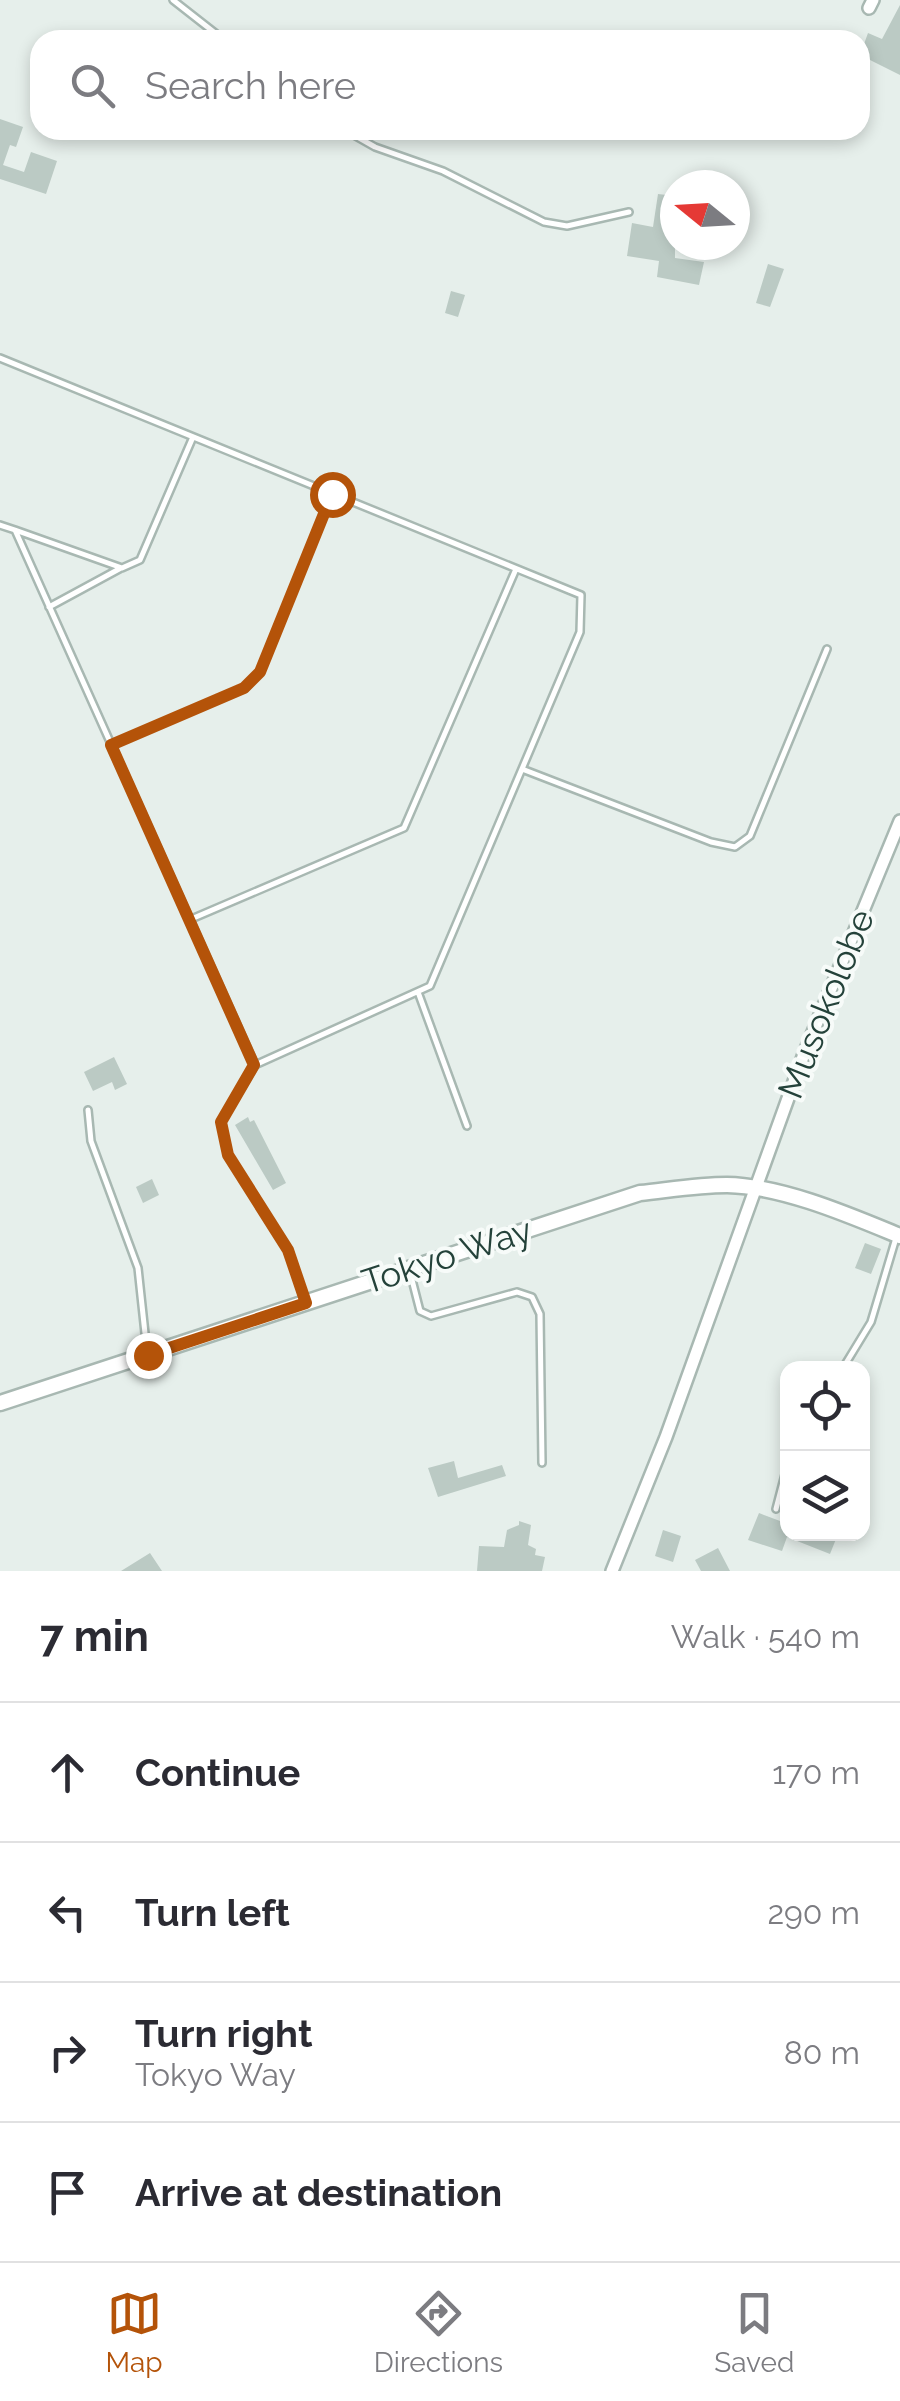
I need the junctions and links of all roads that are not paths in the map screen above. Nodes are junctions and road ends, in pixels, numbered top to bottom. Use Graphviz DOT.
graph roads {
  1 [pos="173,0"];
  2 [pos="211,30"];
  3 [pos="363,140"];
  4 [pos="629,212"];
  5 [pos="0,358"];
  6 [pos="193,437"];
  7 [pos="332,494"];
  8 [pos="0,524"];
  9 [pos="15,530"];
  10 [pos="122,568"];
  11 [pos="516,569"];
  12 [pos="49,607"];
  13 [pos="827,649"];
  14 [pos="111,745"];
  15 [pos="522,769"];
  16 [pos="900,821"];
  17 [pos="190,920"];
  18 [pos="418,992"];
  19 [pos="254,1065"];
  20 [pos="88,1110"];
  21 [pos="467,1126"];
  22 [pos="756,1188"];
  23 [pos="898,1235"];
  24 [pos="409,1268"];
  25 [pos="306,1303"];
  26 [pos="148,1355"];
  27 [pos="847,1361"];
  28 [pos="0,1404"];
  29 [pos="542,1464"];
  30 [pos="780,1494"];
  31 [pos="776,1509"];
  32 [pos="612,1571"];
  1 -- 2 [label="lane"];
  3 -- 4 [label="lane"];
  5 -- 6 [label="lane"];
  6 -- 7 [label="lane"];
  6 -- 10 [label="lane"];
  7 -- 11 [label="lane"];
  7 -- 14 [label="lane"];
  8 -- 9 [label="lane"];
  9 -- 10 [label="lane"];
  9 -- 12 [label="lane"];
  10 -- 12 [label="lane"];
  11 -- 15 [label="lane"];
  11 -- 17 [label="lane"];
  12 -- 14 [label="lane"];
  13 -- 15 [label="lane"];
  14 -- 17 [label="lane"];
  15 -- 18 [label="lane"];
  16 -- 22 [label="street, Musokolobe"];
  17 -- 19 [label="lane"];
  18 -- 19 [label="lane"];
  18 -- 21 [label="lane"];
  19 -- 25 [label="lane"];
  20 -- 26 [label="lane"];
  22 -- 23 [label="street, Tokyo Way"];
  22 -- 24 [label="street, Tokyo Way"];
  22 -- 32 [label="street, Musokolobe"];
  23 -- 27 [label="lane"];
  24 -- 25 [label="street, Tokyo Way"];
  24 -- 29 [label="lane"];
  25 -- 26 [label="street, Tokyo Way"];
  26 -- 28 [label="street, Tokyo Way"];
  30 -- 31 [label="lane"];
}
